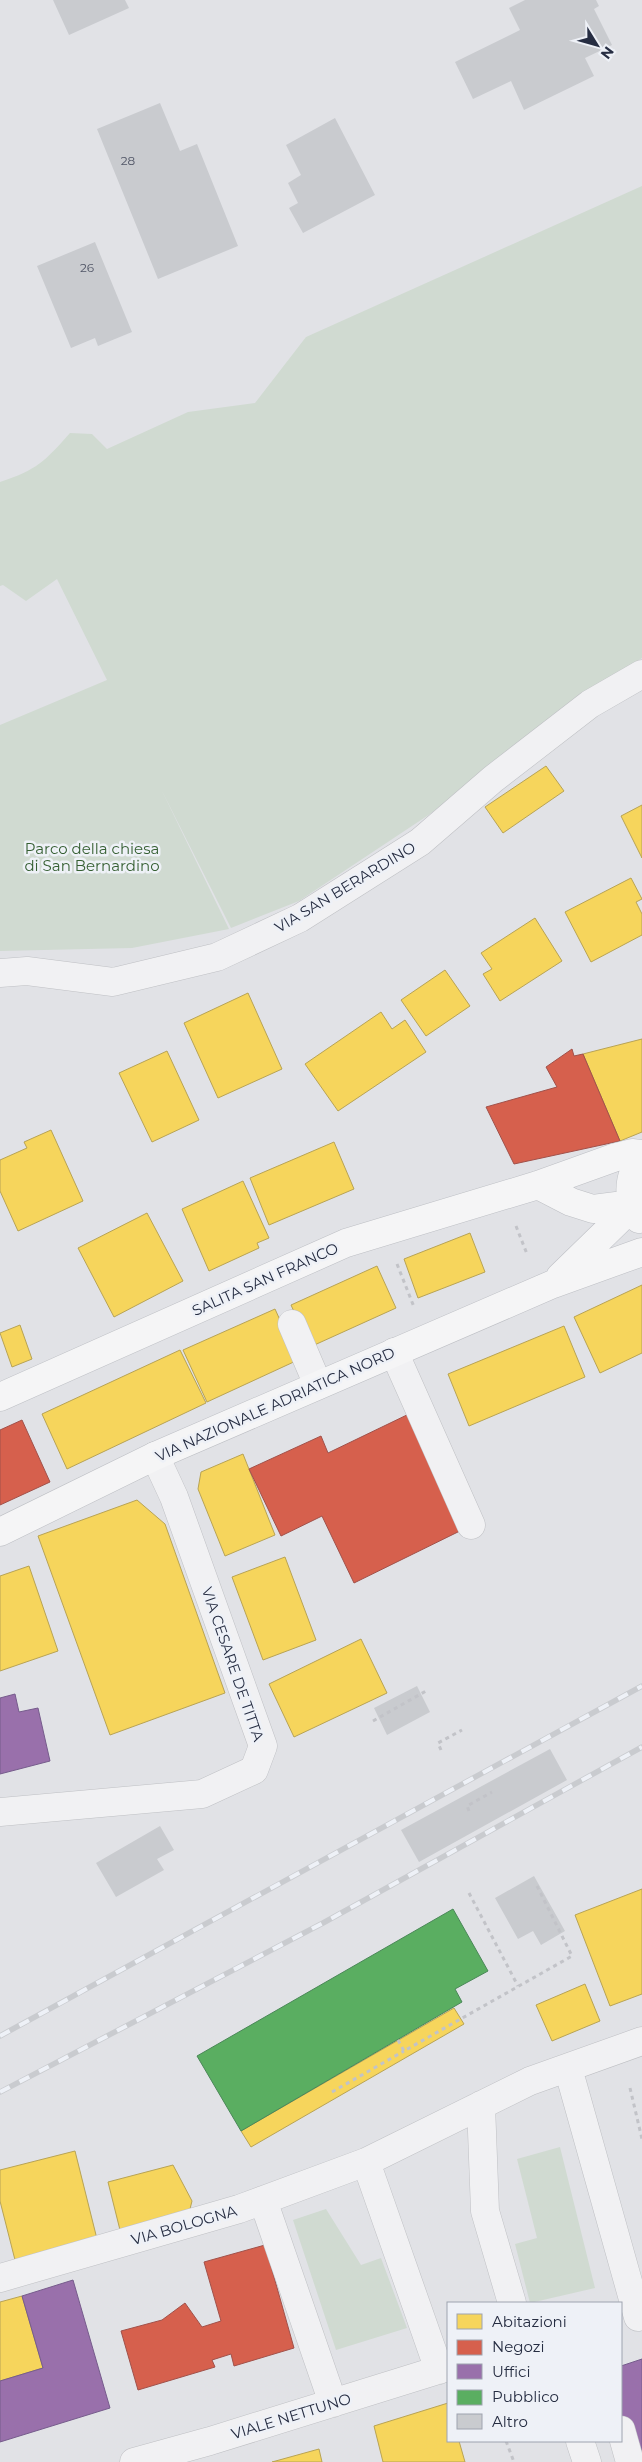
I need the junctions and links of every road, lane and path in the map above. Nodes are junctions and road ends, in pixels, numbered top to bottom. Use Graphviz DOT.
graph roads {
  1 [pos="642,674"];
  2 [pos="0,973"];
  3 [pos="642,1154"];
  4 [pos="642,1161"];
  5 [pos="538,1185"];
  6 [pos="635,1211"];
  7 [pos="518,1234"];
  8 [pos="642,1252"];
  9 [pos="527,1254"];
  10 [pos="394,1256"];
  11 [pos="553,1284"];
  12 [pos="416,1312"];
  13 [pos="292,1324"];
  14 [pos="394,1352"];
  15 [pos="318,1385"];
  16 [pos="0,1397"];
  17 [pos="155,1456"];
  18 [pos="471,1525"];
  19 [pos="0,1532"];
  20 [pos="426,1691"];
  21 [pos="373,1722"];
  22 [pos="462,1730"];
  23 [pos="442,1750"];
  24 [pos="492,1792"];
  25 [pos="470,1811"];
  26 [pos="0,1812"];
  27 [pos="537,1886"];
  28 [pos="469,1893"];
  29 [pos="518,1986"];
  30 [pos="398,2040"];
  31 [pos="642,2041"];
  32 [pos="404,2051"];
  33 [pos="568,2068"];
  34 [pos="630,2088"];
  35 [pos="332,2092"];
  36 [pos="481,2105"];
  37 [pos="642,2139"];
  38 [pos="366,2162"];
  39 [pos="263,2200"];
  40 [pos="0,2278"];
  41 [pos="512,2302"];
  42 [pos="634,2318"];
  43 [pos="444,2368"];
  44 [pos="333,2403"];
  45 [pos="622,2434"];
  46 [pos="506,2442"];
  47 [pos="580,2442"];
  48 [pos="213,2452"];
  49 [pos="134,2462"];
  50 [pos="514,2462"];
  51 [pos="587,2462"];
  52 [pos="630,2462"];
  1 -- 2 [label="street, VIA SAN BERARDINO"];
  3 -- 5 [label="main road, SALITA SAN FRANCO"];
  4 -- 6 [label="main road"];
  5 -- 6 [label="main road"];
  5 -- 16 [label="main road, SALITA SAN FRANCO"];
  6 -- 11 [label="main road, VIA NAZIONALE ADRIATICA NORD"];
  7 -- 9 [label="path"];
  8 -- 11 [label="main road, VIA NAZIONALE ADRIATICA NORD"];
  10 -- 12 [label="path"];
  11 -- 14 [label="main road, VIA NAZIONALE ADRIATICA NORD"];
  13 -- 15 [label="street"];
  14 -- 15 [label="main road, VIA NAZIONALE ADRIATICA NORD"];
  14 -- 18 [label="street"];
  15 -- 17 [label="main road, VIA NAZIONALE ADRIATICA NORD"];
  17 -- 19 [label="main road, VIA NAZIONALE ADRIATICA NORD"];
  17 -- 26 [label="street, VIA CESARE DE TITTA"];
  20 -- 21 [label="path"];
  22 -- 23 [label="path"];
  24 -- 25 [label="path"];
  27 -- 29 [label="path"];
  28 -- 29 [label="path"];
  29 -- 32 [label="path"];
  30 -- 32 [label="path"];
  31 -- 33 [label="street"];
  32 -- 35 [label="path"];
  33 -- 36 [label="street"];
  33 -- 42 [label="street"];
  34 -- 37 [label="path"];
  36 -- 38 [label="street, VIA BOLOGNA"];
  36 -- 41 [label="street"];
  38 -- 39 [label="street, VIA BOLOGNA"];
  38 -- 43 [label="street"];
  39 -- 40 [label="street, VIA BOLOGNA"];
  39 -- 44 [label="street"];
  43 -- 44 [label="street, VIALE NETTUNO"];
  44 -- 48 [label="street, VIALE NETTUNO"];
  45 -- 52 [label="street"];
  46 -- 50 [label="path"];
  47 -- 51 [label="street"];
  48 -- 49 [label="street, VIALE NETTUNO"];
}
